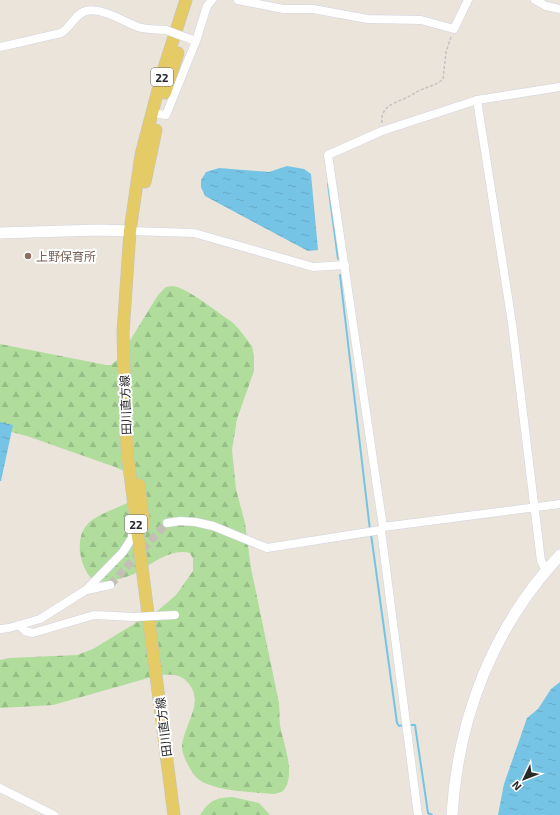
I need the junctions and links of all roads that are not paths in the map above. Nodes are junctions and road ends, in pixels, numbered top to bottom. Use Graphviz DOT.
graph roads {
  1 [pos="186,0"];
  2 [pos="194,0"];
  3 [pos="212,0"];
  4 [pos="238,0"];
  5 [pos="468,0"];
  6 [pos="535,0"];
  7 [pos="265,3"];
  8 [pos="560,10"];
  9 [pos="193,40"];
  10 [pos="0,47"];
  11 [pos="560,87"];
  12 [pos="477,100"];
  13 [pos="159,114"];
  14 [pos="146,155"];
  15 [pos="134,231"];
  16 [pos="0,232"];
  17 [pos="345,265"];
  18 [pos="133,504"];
  19 [pos="560,504"];
  20 [pos="534,508"];
  21 [pos="167,523"];
  22 [pos="382,529"];
  23 [pos="560,555"];
  24 [pos="546,570"];
  25 [pos="110,585"];
  26 [pos="86,590"];
  27 [pos="175,616"];
  28 [pos="19,625"];
  29 [pos="0,629"];
  30 [pos="0,788"];
  31 [pos="54,815"];
  32 [pos="174,815"];
  33 [pos="182,815"];
  34 [pos="418,815"];
  35 [pos="452,815"];
  1 -- 14 [label="main road, 田川直方線 / 22"];
  2 -- 13 [label="main road, 田川直方線 / 22"];
  3 -- 9 [label="street"];
  4 -- 7 [label="street"];
  5 -- 7 [label="street"];
  6 -- 8 [label="street"];
  9 -- 10 [label="street, bridge"];
  9 -- 13 [label="street"];
  11 -- 12 [label="street"];
  12 -- 17 [label="street"];
  12 -- 20 [label="street"];
  13 -- 14 [label="main road, 田川直方線 / 22"];
  14 -- 15 [label="main road, 田川直方線 / 22"];
  15 -- 16 [label="street"];
  15 -- 17 [label="street"];
  15 -- 18 [label="main road, 田川直方線 / 22"];
  15 -- 33 [label="main road, 田川直方線 / 22"];
  17 -- 22 [label="street"];
  18 -- 26 [label="street"];
  18 -- 32 [label="main road, 田川直方線 / 22"];
  19 -- 20 [label="street"];
  20 -- 22 [label="street"];
  20 -- 24 [label="street"];
  21 -- 22 [label="street"];
  22 -- 34 [label="street"];
  23 -- 24 [label="street"];
  24 -- 35 [label="street"];
  25 -- 26 [label="street"];
  26 -- 28 [label="street"];
  27 -- 28 [label="street, bridge"];
  28 -- 29 [label="street"];
  30 -- 31 [label="street"];
}
